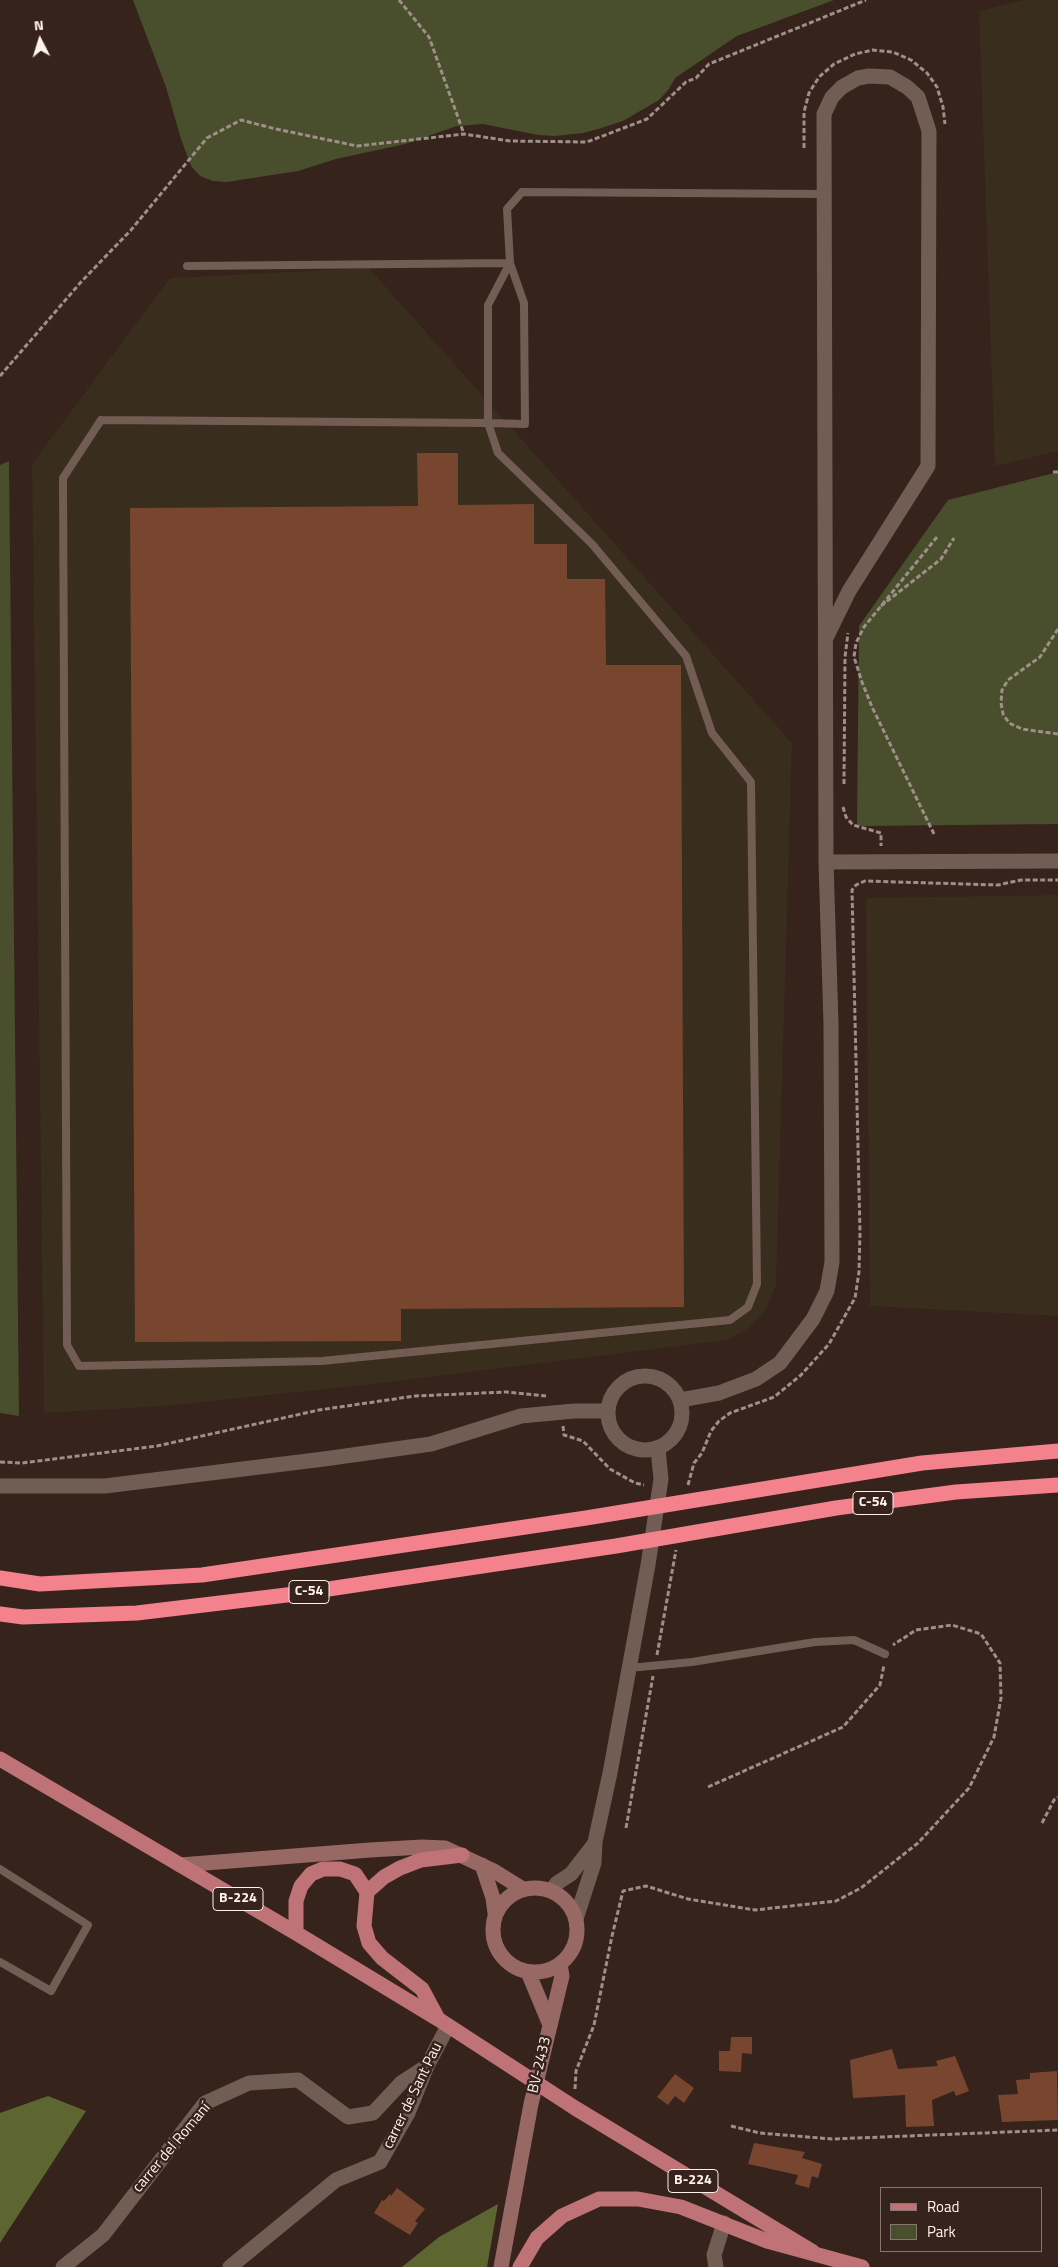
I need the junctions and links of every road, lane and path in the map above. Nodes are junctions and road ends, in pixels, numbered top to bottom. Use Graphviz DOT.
graph roads {
  1 [pos="398,0"];
  2 [pos="866,0"];
  3 [pos="946,133"];
  4 [pos="464,134"];
  5 [pos="804,148"];
  6 [pos="825,194"];
  7 [pos="510,263"];
  8 [pos="187,266"];
  9 [pos="0,376"];
  10 [pos="488,423"];
  11 [pos="1053,472"];
  12 [pos="1058,472"];
  13 [pos="937,537"];
  14 [pos="954,538"];
  15 [pos="876,609"];
  16 [pos="1058,629"];
  17 [pos="848,630"];
  18 [pos="827,636"];
  19 [pos="838,657"];
  20 [pos="845,657"];
  21 [pos="854,657"];
  22 [pos="1058,734"];
  23 [pos="844,789"];
  24 [pos="844,799"];
  25 [pos="881,832"];
  26 [pos="934,834"];
  27 [pos="1058,861"];
  28 [pos="826,862"];
  29 [pos="1058,880"];
  30 [pos="550,1396"];
  31 [pos="680,1400"];
  32 [pos="607,1411"];
  33 [pos="564,1435"];
  34 [pos="658,1449"];
  35 [pos="1058,1451"];
  36 [pos="0,1462"];
  37 [pos="626,1477"];
  38 [pos="1058,1485"];
  39 [pos="0,1486"];
  40 [pos="689,1494"];
  41 [pos="683,1538"];
  42 [pos="0,1578"];
  43 [pos="0,1614"];
  44 [pos="885,1654"];
  45 [pos="655,1665"];
  46 [pos="629,1668"];
  47 [pos="0,1759"];
  48 [pos="708,1787"];
  49 [pos="1058,1797"];
  50 [pos="1042,1823"];
  51 [pos="626,1828"];
  52 [pos="596,1842"];
  53 [pos="462,1855"];
  54 [pos="180,1865"];
  55 [pos="482,1865"];
  56 [pos="0,1869"];
  57 [pos="523,1889"];
  58 [pos="551,1891"];
  59 [pos="367,1892"];
  60 [pos="495,1913"];
  61 [pos="576,1920"];
  62 [pos="296,1932"];
  63 [pos="0,1962"];
  64 [pos="560,1964"];
  65 [pos="528,1972"];
  66 [pos="443,2022"];
  67 [pos="550,2026"];
  68 [pos="427,2066"];
  69 [pos="572,2107"];
  70 [pos="732,2126"];
  71 [pos="1058,2130"];
  72 [pos="724,2223"];
  73 [pos="813,2252"];
  74 [pos="63,2267"];
  75 [pos="230,2267"];
  76 [pos="502,2267"];
  77 [pos="520,2267"];
  78 [pos="716,2267"];
  79 [pos="862,2267"];
  1 -- 4 [label="path"];
  2 -- 4 [label="path"];
  3 -- 5 [label="path"];
  4 -- 9 [label="path"];
  6 -- 7 [label="lane"];
  6 -- 18 [label="street"];
  6 -- 18 [label="street"];
  7 -- 8 [label="lane"];
  7 -- 10 [label="lane"];
  7 -- 10 [label="lane"];
  10 -- 10 [label="lane"];
  11 -- 12 [label="path"];
  13 -- 15 [label="path"];
  14 -- 15 [label="path"];
  15 -- 21 [label="path"];
  16 -- 22 [label="path"];
  17 -- 20 [label="path"];
  18 -- 28 [label="street"];
  19 -- 20 [label="path"];
  20 -- 21 [label="path"];
  20 -- 23 [label="path"];
  21 -- 26 [label="path"];
  24 -- 25 [label="path"];
  27 -- 28 [label="street"];
  28 -- 31 [label="street"];
  29 -- 40 [label="path"];
  30 -- 36 [label="path"];
  31 -- 32 [label="street"];
  31 -- 34 [label="street"];
  32 -- 34 [label="street"];
  32 -- 39 [label="street"];
  33 -- 37 [label="path"];
  34 -- 46 [label="street"];
  35 -- 40 [label="highway, C-54 / C-54"];
  38 -- 41 [label="highway, C-54"];
  40 -- 42 [label="highway, C-54 / C-54"];
  41 -- 43 [label="highway, C-54 / C-54"];
  41 -- 45 [label="path"];
  44 -- 45 [label="lane"];
  44 -- 48 [label="path"];
  44 -- 69 [label="path"];
  45 -- 46 [label="lane"];
  45 -- 51 [label="path"];
  46 -- 52 [label="street"];
  47 -- 54 [label="main road, B-224"];
  49 -- 50 [label="path"];
  52 -- 58 [label="street"];
  52 -- 61 [label="street"];
  53 -- 54 [label="main road"];
  53 -- 55 [label="main road"];
  53 -- 59 [label="main road"];
  54 -- 62 [label="main road, B-224"];
  55 -- 57 [label="main road"];
  55 -- 60 [label="main road"];
  56 -- 63 [label="lane"];
  57 -- 58 [label="main road"];
  57 -- 60 [label="main road"];
  58 -- 61 [label="main road"];
  59 -- 62 [label="main road"];
  59 -- 66 [label="main road"];
  60 -- 65 [label="main road"];
  61 -- 64 [label="main road"];
  62 -- 66 [label="main road, B-224"];
  64 -- 65 [label="main road"];
  64 -- 67 [label="main road, BV-2433"];
  65 -- 67 [label="main road, BV-2433"];
  66 -- 68 [label="street, carrer de Sant Pau"];
  66 -- 69 [label="main road, B-224"];
  67 -- 76 [label="main road, BV-2433 / BV-2433"];
  68 -- 74 [label="street, carrer del Romaní"];
  68 -- 75 [label="street, carrer de Sant Pau"];
  69 -- 73 [label="main road, B-224"];
  70 -- 71 [label="path"];
  72 -- 73 [label="main road"];
  72 -- 77 [label="main road"];
  72 -- 78 [label="street"];
  73 -- 79 [label="main road, B-224"];
}
